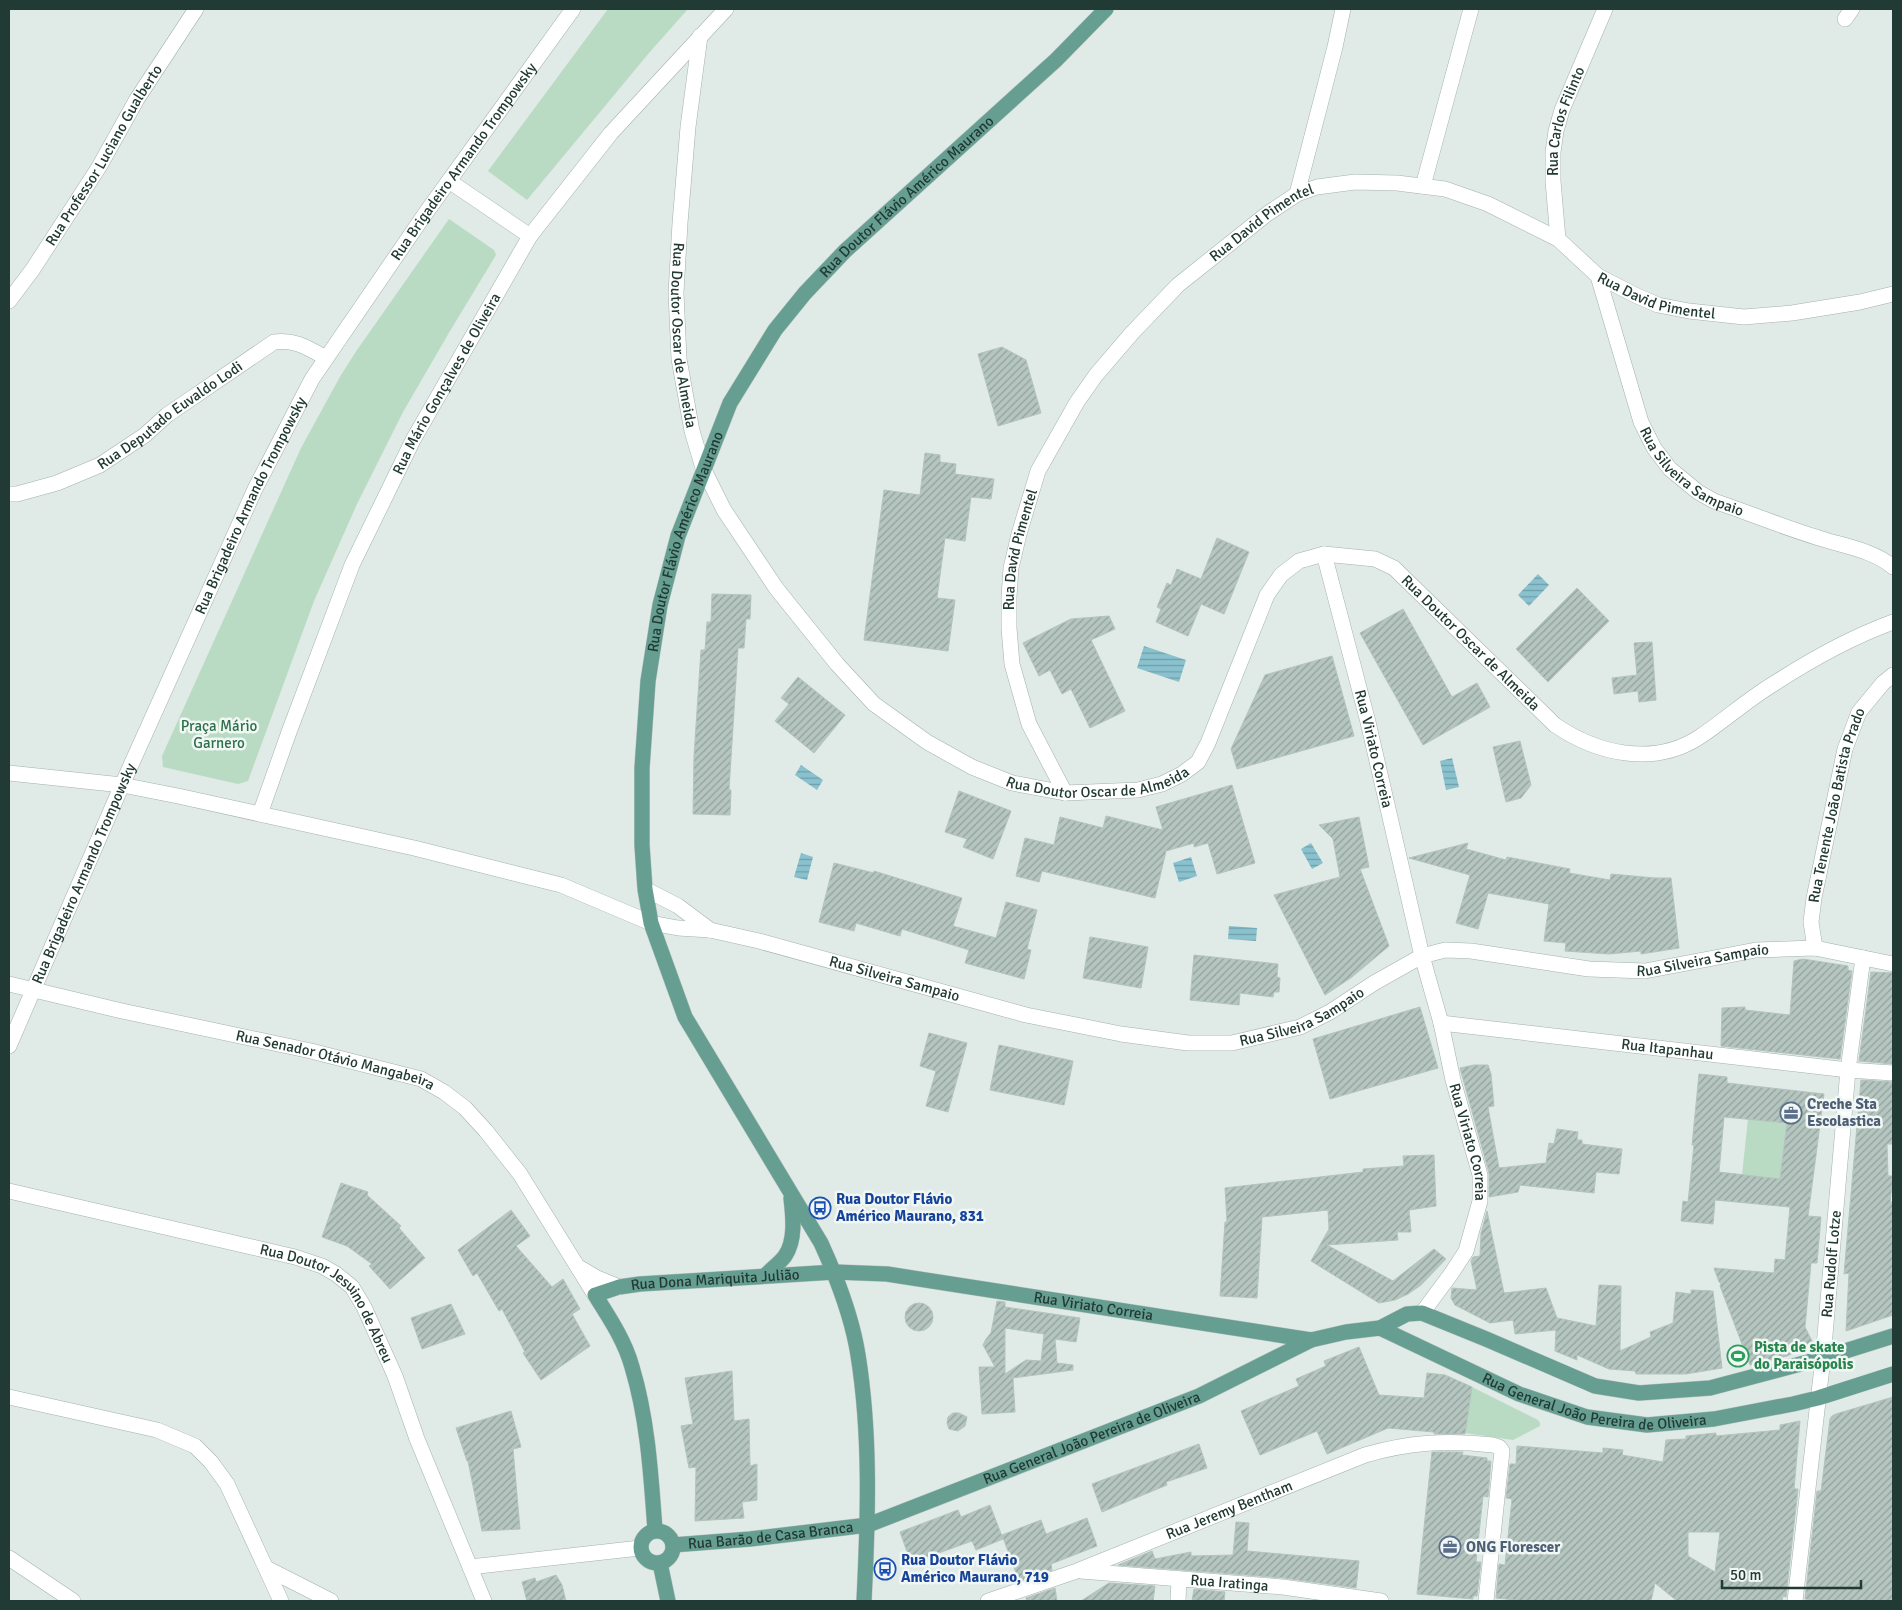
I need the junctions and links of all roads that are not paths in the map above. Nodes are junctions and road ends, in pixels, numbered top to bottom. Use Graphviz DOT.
graph roads {
  1 [pos="196,9"];
  2 [pos="573,9"];
  3 [pos="726,9"];
  4 [pos="1106,9"];
  5 [pos="1342,9"];
  6 [pos="1471,9"];
  7 [pos="1605,9"];
  8 [pos="700,36"];
  9 [pos="449,180"];
  10 [pos="1423,186"];
  11 [pos="1297,194"];
  12 [pos="530,236"];
  13 [pos="1558,239"];
  14 [pos="1598,276"];
  15 [pos="1893,294"];
  16 [pos="9,301"];
  17 [pos="326,358"];
  18 [pos="703,468"];
  19 [pos="9,494"];
  20 [pos="1324,554"];
  21 [pos="1893,567"];
  22 [pos="1893,622"];
  23 [pos="1893,675"];
  24 [pos="9,773"];
  25 [pos="122,785"];
  26 [pos="1065,793"];
  27 [pos="260,814"];
  28 [pos="646,889"];
  29 [pos="651,923"];
  30 [pos="710,930"];
  31 [pos="1815,948"];
  32 [pos="1422,956"];
  33 [pos="1863,958"];
  34 [pos="1893,964"];
  35 [pos="9,984"];
  36 [pos="34,988"];
  37 [pos="1440,1023"];
  38 [pos="9,1046"];
  39 [pos="1848,1070"];
  40 [pos="1893,1073"];
  41 [pos="9,1191"];
  42 [pos="791,1194"];
  43 [pos="577,1266"];
  44 [pos="835,1272"];
  45 [pos="765,1276"];
  46 [pos="618,1287"];
  47 [pos="595,1295"];
  48 [pos="1422,1313"];
  49 [pos="1380,1328"];
  50 [pos="1893,1336"];
  51 [pos="1311,1340"];
  52 [pos="1823,1358"];
  53 [pos="1893,1374"];
  54 [pos="9,1397"];
  55 [pos="1818,1398"];
  56 [pos="868,1524"];
  57 [pos="655,1530"];
  58 [pos="673,1545"];
  59 [pos="640,1548"];
  60 [pos="9,1558"];
  61 [pos="660,1563"];
  62 [pos="470,1567"];
  63 [pos="268,1569"];
  64 [pos="1077,1570"];
  65 [pos="1179,1579"];
  66 [pos="73,1601"];
  67 [pos="281,1601"];
  68 [pos="331,1601"];
  69 [pos="484,1601"];
  70 [pos="668,1601"];
  71 [pos="864,1601"];
  72 [pos="988,1601"];
  73 [pos="1178,1601"];
  74 [pos="1381,1601"];
  75 [pos="1486,1601"];
  76 [pos="1795,1601"];
  1 -- 16 [label="street, Rua Professor Luciano Gualberto"];
  2 -- 9 [label="street, Rua Brigadeiro Armando Trompowsky"];
  3 -- 8 [label="street, Rua Mário Gonçalves de Oliveira"];
  4 -- 18 [label="main road, Rua Doutor Flávio Américo Maurano"];
  5 -- 11 [label="street"];
  6 -- 10 [label="street"];
  7 -- 13 [label="street, Rua Carlos Filinto"];
  8 -- 12 [label="street, Rua Mário Gonçalves de Oliveira"];
  8 -- 18 [label="street, Rua Doutor Oscar de Almeida"];
  9 -- 12 [label="street"];
  9 -- 17 [label="street, Rua Brigadeiro Armando Trompowsky"];
  10 -- 11 [label="street, Rua David Pimentel"];
  10 -- 13 [label="street, Rua David Pimentel"];
  11 -- 26 [label="street, Rua David Pimentel"];
  12 -- 27 [label="street, Rua Mário Gonçalves de Oliveira"];
  13 -- 14 [label="street, Rua David Pimentel"];
  14 -- 15 [label="street, Rua David Pimentel"];
  14 -- 21 [label="street, Rua Silveira Sampaio"];
  17 -- 19 [label="street, Rua Deputado Euvaldo Lodi"];
  17 -- 25 [label="street, Rua Brigadeiro Armando Trompowsky"];
  18 -- 26 [label="street, Rua Doutor Oscar de Almeida"];
  18 -- 28 [label="main road, Rua Doutor Flávio Américo Maurano"];
  20 -- 22 [label="street, Rua Doutor Oscar de Almeida"];
  20 -- 26 [label="street, Rua Doutor Oscar de Almeida"];
  20 -- 32 [label="street, Rua Viriato Correia"];
  23 -- 31 [label="street, Rua Tenente João Batista Prado"];
  24 -- 25 [label="street, Rua Silveira Sampaio"];
  25 -- 27 [label="street, Rua Silveira Sampaio"];
  25 -- 36 [label="street, Rua Brigadeiro Armando Trompowsky"];
  27 -- 29 [label="street, Rua Silveira Sampaio"];
  28 -- 29 [label="main road, Rua Doutor Flávio Américo Maurano"];
  28 -- 30 [label="street, Rua Silveira Sampaio"];
  29 -- 30 [label="street, Rua Silveira Sampaio"];
  29 -- 42 [label="main road, Rua Doutor Flávio Américo Maurano"];
  30 -- 32 [label="street, Rua Silveira Sampaio"];
  31 -- 32 [label="street, Rua Silveira Sampaio"];
  31 -- 33 [label="street, Rua Silveira Sampaio"];
  32 -- 37 [label="street, Rua Viriato Correia"];
  33 -- 34 [label="street, Rua Silveira Sampaio"];
  33 -- 39 [label="street, Rua Rudolf Lotze"];
  35 -- 36 [label="street, Rua Senador Otávio Mangabeira"];
  36 -- 38 [label="street, Rua Brigadeiro Armando Trompowsky"];
  36 -- 43 [label="street, Rua Senador Otávio Mangabeira"];
  37 -- 39 [label="street, Rua Itapanhau"];
  37 -- 48 [label="street, Rua Viriato Correia"];
  39 -- 40 [label="street, Rua Itapanhau"];
  39 -- 52 [label="street, Rua Rudolf Lotze"];
  41 -- 62 [label="street, Rua Doutor Jesuino de Abreu"];
  42 -- 44 [label="main road, Rua Doutor Flávio Américo Maurano"];
  42 -- 45 [label="main road, Rua Doutor Flávio Américo Maurano"];
  43 -- 46 [label="street, Rua Senador Otávio Mangabeira"];
  43 -- 47 [label="street, Rua Senador Otávio Mangabeira"];
  44 -- 45 [label="main road, Rua Dona Mariquita Julião"];
  44 -- 51 [label="main road, Rua Viriato Correia"];
  44 -- 56 [label="main road, Rua Doutor Flávio Américo Maurano"];
  45 -- 46 [label="main road, Rua Dona Mariquita Julião"];
  46 -- 47 [label="main road, Rua Dona Mariquita Julião"];
  47 -- 57 [label="main road, Rua Senador Otávio Mangabeira"];
  48 -- 49 [label="main road, Rua Viriato Correia"];
  48 -- 52 [label="main road, Rua General João Pereira de Oliveira"];
  49 -- 51 [label="main road, Rua Viriato Correia"];
  49 -- 55 [label="main road, Rua General João Pereira de Oliveira"];
  50 -- 52 [label="main road, Rua General João Pereira de Oliveira"];
  51 -- 56 [label="main road, Rua General João Pereira de Oliveira"];
  52 -- 55 [label="street, Rua Rudolf Lotze"];
  53 -- 55 [label="main road, Rua General João Pereira de Oliveira"];
  54 -- 63 [label="street"];
  55 -- 76 [label="street, Rua Rudolf Lotze"];
  56 -- 58 [label="main road, Rua Barão de Casa Branca"];
  56 -- 71 [label="main road, Rua Doutor Flávio Américo Maurano"];
  57 -- 58 [label="main road"];
  57 -- 59 [label="main road"];
  58 -- 61 [label="main road"];
  59 -- 61 [label="main road"];
  59 -- 62 [label="street"];
  60 -- 66 [label="street"];
  61 -- 70 [label="main road"];
  62 -- 69 [label="street, Rua Doutor Jesuino de Abreu"];
  63 -- 67 [label="street"];
  63 -- 68 [label="street"];
  64 -- 65 [label="street, Rua Iratinga"];
  64 -- 72 [label="street, Rua Jeremy Bentham"];
  64 -- 75 [label="street, Rua Jeremy Bentham"];
  65 -- 73 [label="street"];
  65 -- 74 [label="street, Rua Iratinga"];
}
